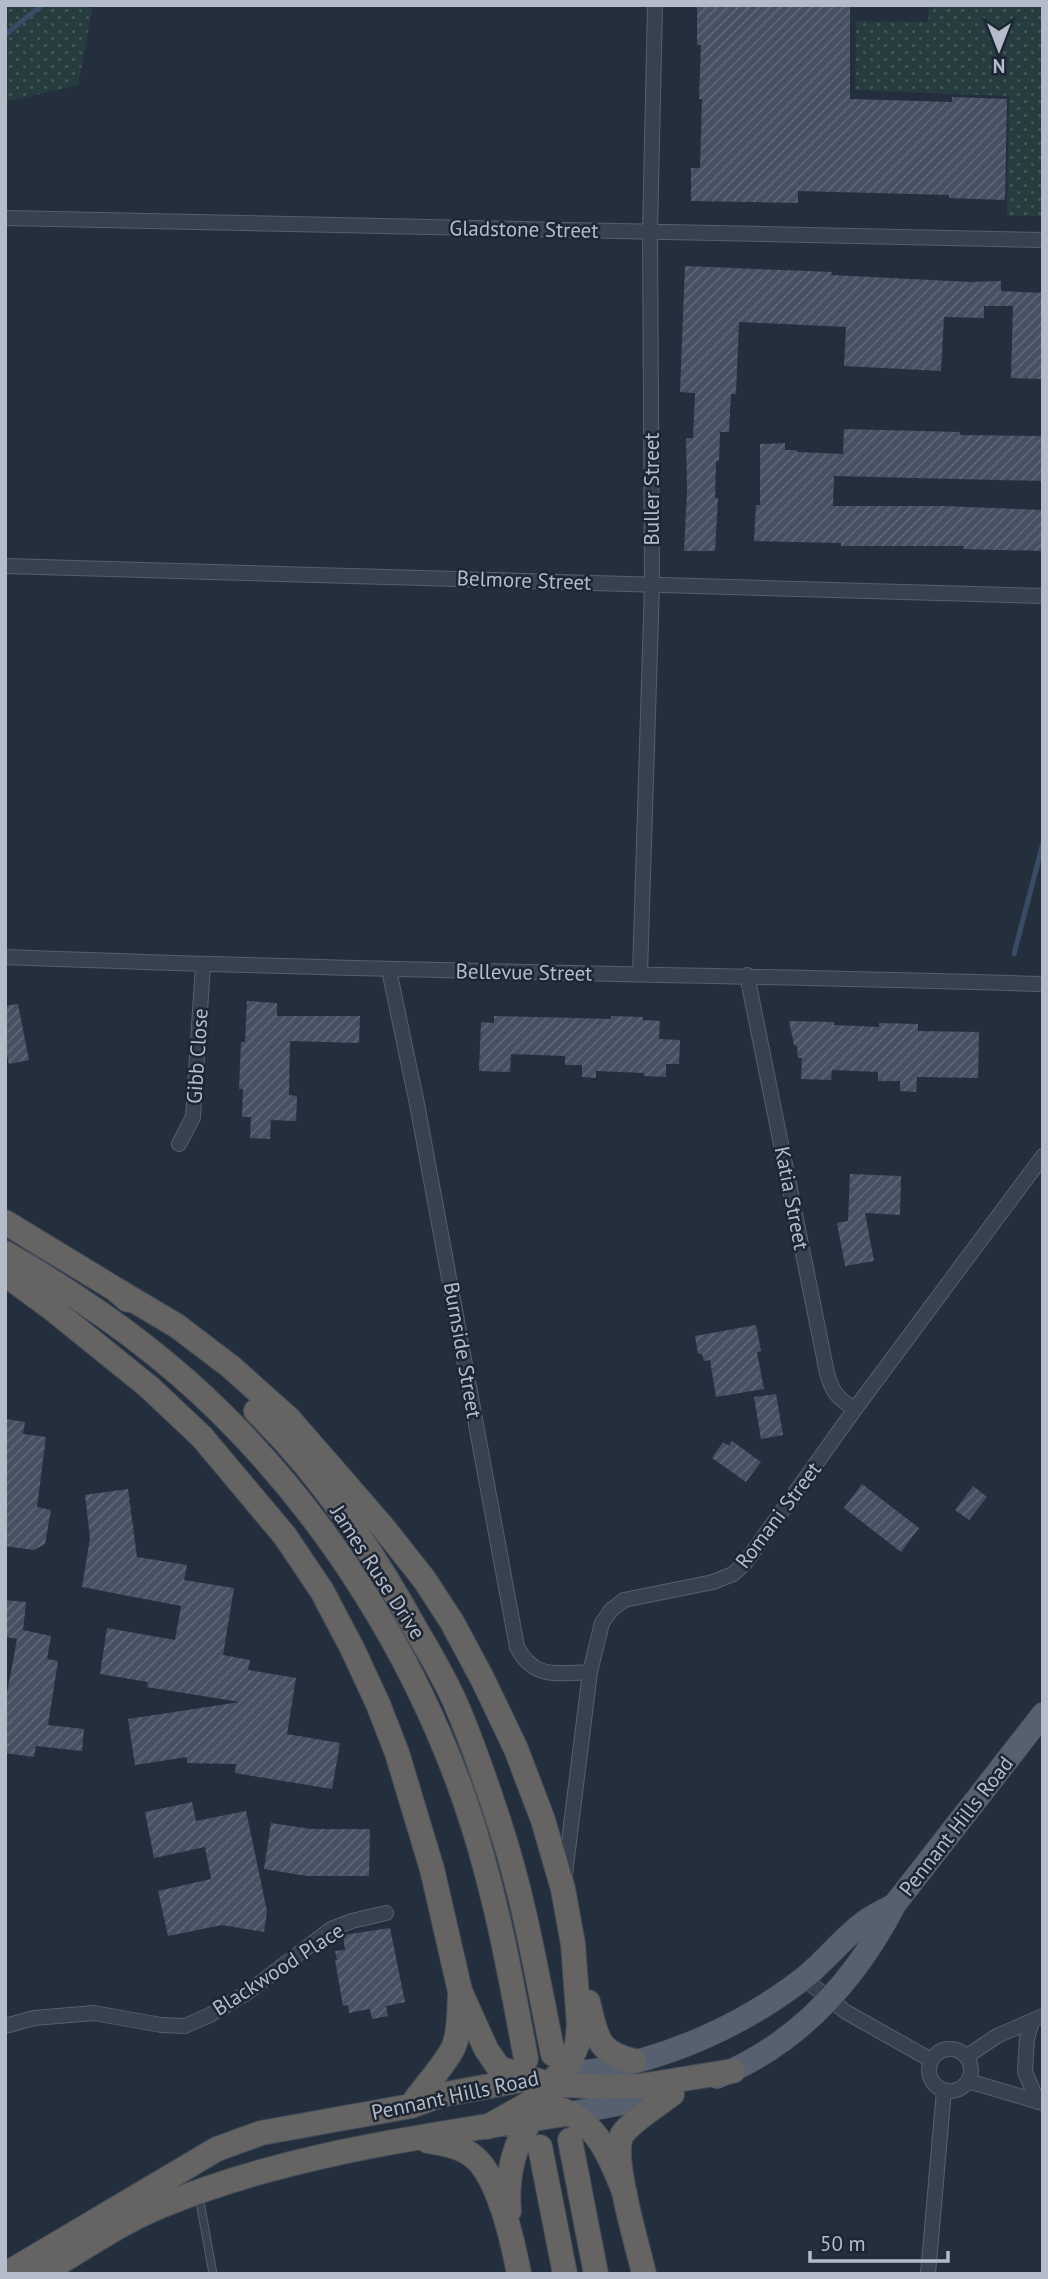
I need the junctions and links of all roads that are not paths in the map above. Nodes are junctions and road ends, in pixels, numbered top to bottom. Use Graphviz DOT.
graph roads {
  1 [pos="655,5"];
  2 [pos="5,218"];
  3 [pos="650,232"];
  4 [pos="1043,240"];
  5 [pos="5,566"];
  6 [pos="652,583"];
  7 [pos="1043,596"];
  8 [pos="5,957"];
  9 [pos="203,965"];
  10 [pos="389,970"];
  11 [pos="640,973"];
  12 [pos="747,975"];
  13 [pos="1043,985"];
  14 [pos="179,1144"];
  15 [pos="1043,1156"];
  16 [pos="5,1222"];
  17 [pos="5,1253"];
  18 [pos="5,1274"];
  19 [pos="115,1289"];
  20 [pos="855,1409"];
  21 [pos="590,1672"];
  22 [pos="1043,1714"];
  23 [pos="563,1889"];
  24 [pos="895,1904"];
  25 [pos="386,1913"];
  26 [pos="573,1944"];
  27 [pos="803,1978"];
  28 [pos="460,1991"];
  29 [pos="829,2001"];
  30 [pos="1037,2018"];
  31 [pos="5,2026"];
  32 [pos="967,2056"];
  33 [pos="931,2060"];
  34 [pos="634,2061"];
  35 [pos="733,2071"];
  36 [pos="968,2081"];
  37 [pos="543,2085"];
  38 [pos="944,2090"];
  39 [pos="672,2094"];
  40 [pos="1041,2102"];
  41 [pos="411,2106"];
  42 [pos="572,2113"];
  43 [pos="417,2138"];
  44 [pos="570,2140"];
  45 [pos="540,2147"];
  46 [pos="198,2192"];
  47 [pos="625,2194"];
  48 [pos="511,2236"];
  49 [pos="6,2274"];
  50 [pos="40,2274"];
  51 [pos="213,2274"];
  52 [pos="519,2274"];
  53 [pos="565,2274"];
  54 [pos="596,2274"];
  55 [pos="644,2274"];
  56 [pos="928,2274"];
  1 -- 3 [label="street, Buller Street"];
  2 -- 3 [label="street, Gladstone Street"];
  3 -- 4 [label="street, Gladstone Street"];
  3 -- 6 [label="street, Buller Street"];
  5 -- 6 [label="street, Belmore Street"];
  6 -- 7 [label="street, Belmore Street"];
  6 -- 11 [label="street, Buller Street"];
  8 -- 9 [label="street, Bellevue Street"];
  9 -- 10 [label="street, Bellevue Street"];
  9 -- 14 [label="street, Gibb Close"];
  10 -- 11 [label="street, Bellevue Street"];
  10 -- 21 [label="street, Burnside Street"];
  11 -- 12 [label="street, Bellevue Street"];
  12 -- 13 [label="street, Bellevue Street"];
  12 -- 20 [label="street, Katia Street"];
  15 -- 20 [label="street, Romani Street"];
  16 -- 19 [label="highway, James Ruse Drive"];
  17 -- 37 [label="highway, James Ruse Drive"];
  18 -- 28 [label="highway"];
  19 -- 23 [label="highway"];
  19 -- 37 [label="highway, James Ruse Drive"];
  20 -- 21 [label="street, Romani Street"];
  21 -- 23 [label="street, Romani Street"];
  22 -- 24 [label="main road, Pennant Hills Road"];
  23 -- 26 [label="highway"];
  24 -- 27 [label="main road, Pennant Hills Road"];
  24 -- 29 [label="main road, Pennant Hills Road"];
  25 -- 31 [label="street, Blackwood Place"];
  26 -- 34 [label="highway"];
  26 -- 37 [label="highway"];
  27 -- 29 [label="street"];
  27 -- 34 [label="main road, Pennant Hills Road"];
  28 -- 37 [label="highway"];
  28 -- 41 [label="highway"];
  29 -- 33 [label="street"];
  29 -- 35 [label="main road, Pennant Hills Road"];
  30 -- 32 [label="street"];
  30 -- 40 [label="street"];
  32 -- 33 [label="street"];
  32 -- 36 [label="street"];
  33 -- 38 [label="street"];
  34 -- 37 [label="main road, Pennant Hills Road"];
  35 -- 37 [label="highway"];
  35 -- 39 [label="main road, Pennant Hills Road"];
  36 -- 38 [label="street"];
  36 -- 40 [label="street"];
  37 -- 41 [label="highway, Pennant Hills Road"];
  37 -- 42 [label="highway, Pennant Hills Road"];
  37 -- 43 [label="highway, Pennant Hills Road"];
  37 -- 48 [label="highway"];
  38 -- 56 [label="street"];
  39 -- 42 [label="main road, Pennant Hills Road"];
  39 -- 47 [label="highway"];
  41 -- 49 [label="highway, Pennant Hills Road"];
  42 -- 47 [label="highway"];
  43 -- 46 [label="highway, Pennant Hills Road"];
  43 -- 48 [label="highway"];
  44 -- 54 [label="highway"];
  45 -- 53 [label="highway"];
  46 -- 50 [label="highway, Pennant Hills Road"];
  46 -- 51 [label="lane"];
  47 -- 55 [label="highway"];
  48 -- 52 [label="highway"];
}
